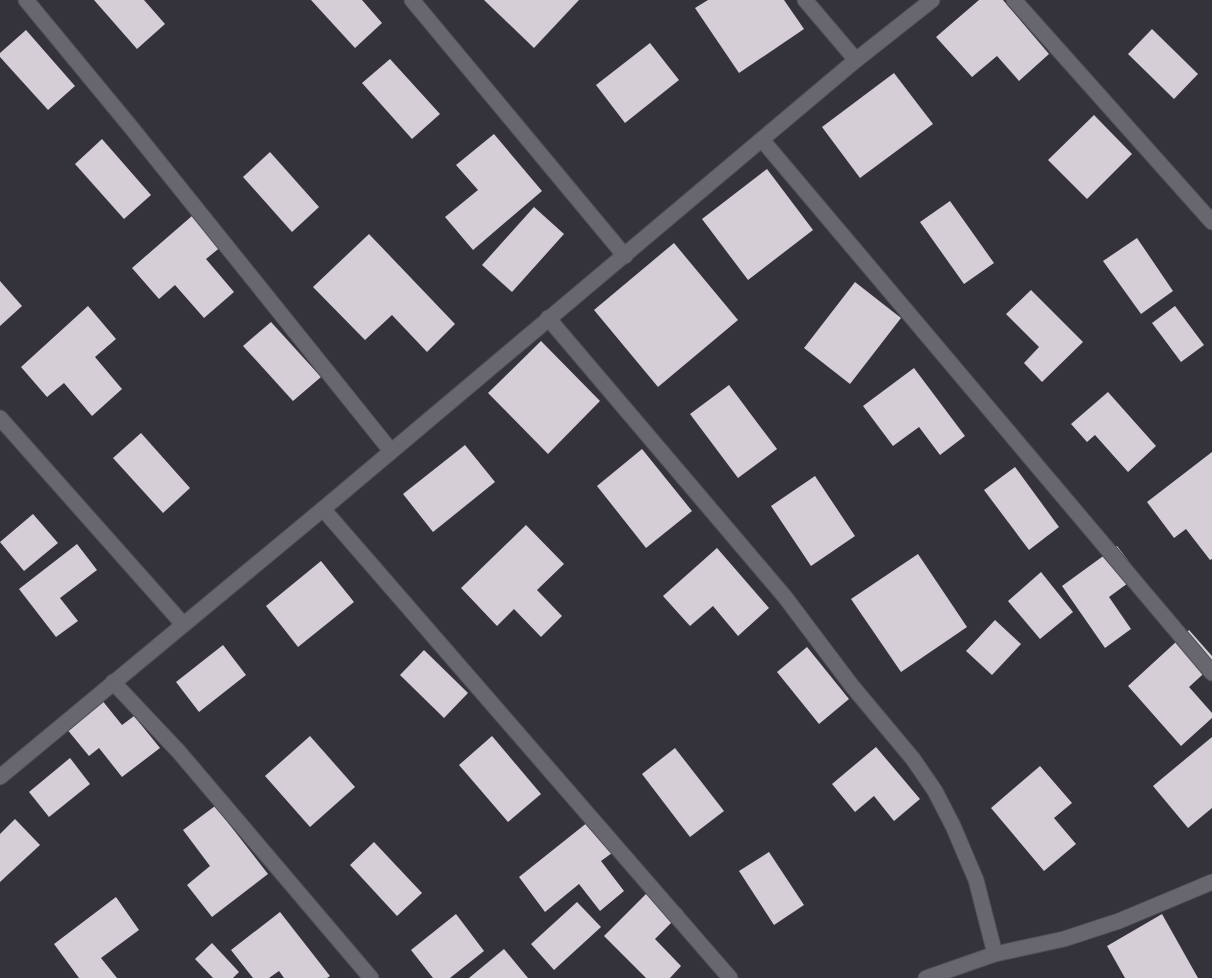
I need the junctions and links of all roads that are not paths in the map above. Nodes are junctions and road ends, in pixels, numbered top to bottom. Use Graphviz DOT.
graph roads {
  1 [pos="26,0"];
  2 [pos="412,0"];
  3 [pos="805,0"];
  4 [pos="932,0"];
  5 [pos="1014,0"];
  6 [pos="856,60"];
  7 [pos="763,141"];
  8 [pos="1212,222"];
  9 [pos="625,256"];
  10 [pos="548,318"];
  11 [pos="0,418"];
  12 [pos="391,452"];
  13 [pos="323,509"];
  14 [pos="182,623"];
  15 [pos="1212,673"];
  16 [pos="113,682"];
  17 [pos="0,777"];
  18 [pos="1212,882"];
  19 [pos="995,954"];
  20 [pos="370,978"];
  21 [pos="730,978"];
  22 [pos="926,978"];
  1 -- 12 [label="street"];
  2 -- 9 [label="street"];
  3 -- 6 [label="street"];
  4 -- 6 [label="street"];
  5 -- 8 [label="street"];
  6 -- 7 [label="street"];
  7 -- 9 [label="street"];
  7 -- 15 [label="street"];
  9 -- 10 [label="street"];
  10 -- 12 [label="street"];
  10 -- 19 [label="street"];
  11 -- 14 [label="street"];
  12 -- 13 [label="street"];
  13 -- 14 [label="street"];
  13 -- 21 [label="street"];
  14 -- 16 [label="street"];
  16 -- 17 [label="street"];
  16 -- 20 [label="street"];
  18 -- 19 [label="street"];
  19 -- 22 [label="street"];
}
